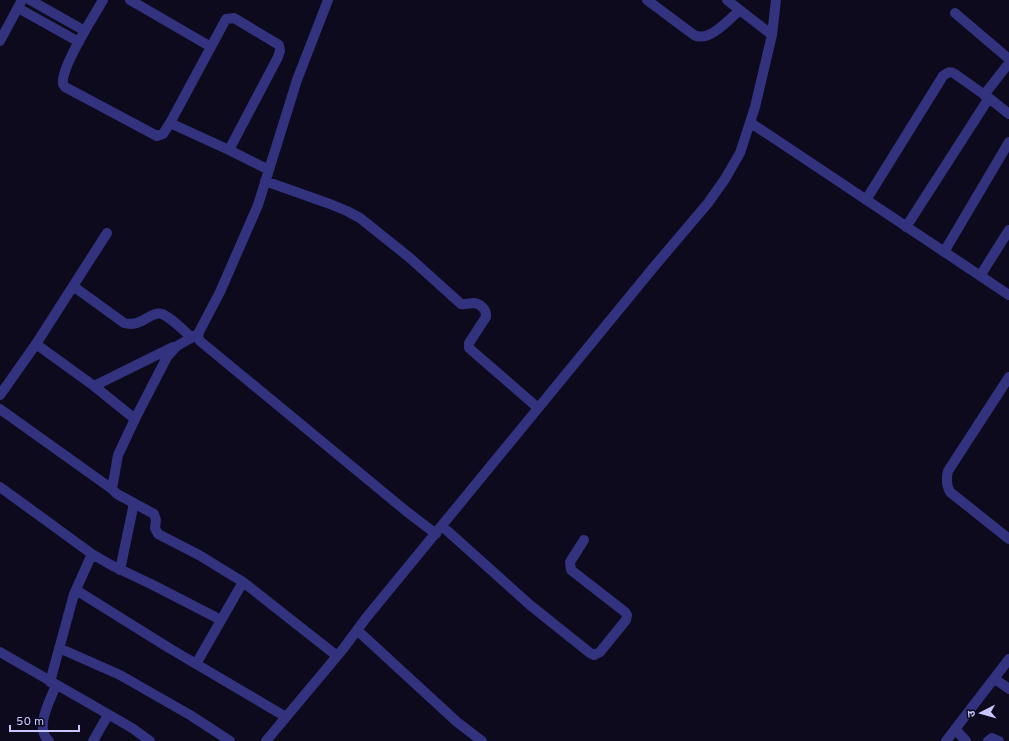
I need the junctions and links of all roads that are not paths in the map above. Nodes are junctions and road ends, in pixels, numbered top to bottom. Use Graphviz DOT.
graph roads {
  1 [pos="30,0"];
  2 [pos="103,0"];
  3 [pos="130,0"];
  4 [pos="328,0"];
  5 [pos="647,0"];
  6 [pos="728,0"];
  7 [pos="776,0"];
  8 [pos="20,4"];
  9 [pos="740,10"];
  10 [pos="955,13"];
  11 [pos="85,32"];
  12 [pos="772,35"];
  13 [pos="0,41"];
  14 [pos="79,42"];
  15 [pos="211,46"];
  16 [pos="1009,59"];
  17 [pos="1009,63"];
  18 [pos="987,96"];
  19 [pos="1009,114"];
  20 [pos="170,123"];
  21 [pos="751,123"];
  22 [pos="1009,142"];
  23 [pos="229,150"];
  24 [pos="269,170"];
  25 [pos="265,181"];
  26 [pos="866,200"];
  27 [pos="906,226"];
  28 [pos="1009,230"];
  29 [pos="107,233"];
  30 [pos="944,252"];
  31 [pos="980,276"];
  32 [pos="74,286"];
  33 [pos="1009,295"];
  34 [pos="195,336"];
  35 [pos="36,344"];
  36 [pos="177,346"];
  37 [pos="1009,377"];
  38 [pos="94,386"];
  39 [pos="0,396"];
  40 [pos="538,408"];
  41 [pos="0,409"];
  42 [pos="135,418"];
  43 [pos="0,487"];
  44 [pos="112,489"];
  45 [pos="134,503"];
  46 [pos="442,526"];
  47 [pos="436,534"];
  48 [pos="1009,539"];
  49 [pos="584,540"];
  50 [pos="92,554"];
  51 [pos="120,570"];
  52 [pos="243,582"];
  53 [pos="76,590"];
  54 [pos="221,620"];
  55 [pos="357,630"];
  56 [pos="59,648"];
  57 [pos="0,652"];
  58 [pos="337,656"];
  59 [pos="1009,660"];
  60 [pos="196,664"];
  61 [pos="995,678"];
  62 [pos="53,683"];
  63 [pos="1009,689"];
  64 [pos="108,715"];
  65 [pos="286,717"];
  66 [pos="955,730"];
  67 [pos="49,741"];
  68 [pos="93,741"];
  69 [pos="150,741"];
  70 [pos="230,741"];
  71 [pos="266,741"];
  72 [pos="482,741"];
  73 [pos="946,741"];
  74 [pos="966,741"];
  75 [pos="988,741"];
  76 [pos="999,741"];
  1 -- 11 [label="street"];
  2 -- 11 [label="street"];
  3 -- 15 [label="street"];
  4 -- 24 [label="street"];
  5 -- 9 [label="street"];
  6 -- 9 [label="street"];
  7 -- 12 [label="street"];
  8 -- 13 [label="street"];
  8 -- 14 [label="street"];
  9 -- 12 [label="street"];
  10 -- 16 [label="street"];
  11 -- 14 [label="street"];
  12 -- 21 [label="street"];
  14 -- 20 [label="street"];
  15 -- 20 [label="street"];
  15 -- 23 [label="street"];
  17 -- 18 [label="street"];
  18 -- 19 [label="street"];
  18 -- 26 [label="street"];
  18 -- 27 [label="street"];
  20 -- 23 [label="street"];
  21 -- 26 [label="street"];
  21 -- 40 [label="street"];
  22 -- 30 [label="street"];
  23 -- 24 [label="street"];
  24 -- 25 [label="street"];
  25 -- 34 [label="street"];
  25 -- 40 [label="street"];
  26 -- 27 [label="street"];
  27 -- 30 [label="street"];
  28 -- 31 [label="street"];
  29 -- 32 [label="street"];
  30 -- 31 [label="street"];
  31 -- 33 [label="street"];
  32 -- 34 [label="street"];
  32 -- 35 [label="street"];
  34 -- 36 [label="street"];
  34 -- 47 [label="street"];
  35 -- 38 [label="street"];
  35 -- 39 [label="street"];
  36 -- 38 [label="street"];
  36 -- 42 [label="street"];
  37 -- 48 [label="street"];
  38 -- 42 [label="street"];
  40 -- 46 [label="street"];
  41 -- 44 [label="street"];
  42 -- 44 [label="street"];
  43 -- 50 [label="street"];
  44 -- 45 [label="street"];
  45 -- 51 [label="street"];
  45 -- 52 [label="street"];
  46 -- 47 [label="street"];
  46 -- 49 [label="street"];
  47 -- 55 [label="street"];
  50 -- 51 [label="street"];
  50 -- 53 [label="street"];
  51 -- 54 [label="street"];
  52 -- 54 [label="street"];
  52 -- 58 [label="street"];
  53 -- 56 [label="street"];
  53 -- 60 [label="street"];
  54 -- 60 [label="street"];
  55 -- 58 [label="street"];
  55 -- 72 [label="street"];
  56 -- 62 [label="street"];
  56 -- 70 [label="street"];
  57 -- 62 [label="street"];
  58 -- 65 [label="street"];
  59 -- 61 [label="street"];
  60 -- 65 [label="street"];
  61 -- 63 [label="street"];
  61 -- 66 [label="street"];
  62 -- 64 [label="street"];
  62 -- 67 [label="street"];
  64 -- 68 [label="street"];
  64 -- 69 [label="street"];
  65 -- 71 [label="street"];
  66 -- 73 [label="street"];
  66 -- 74 [label="street"];
  75 -- 76 [label="street"];
}
